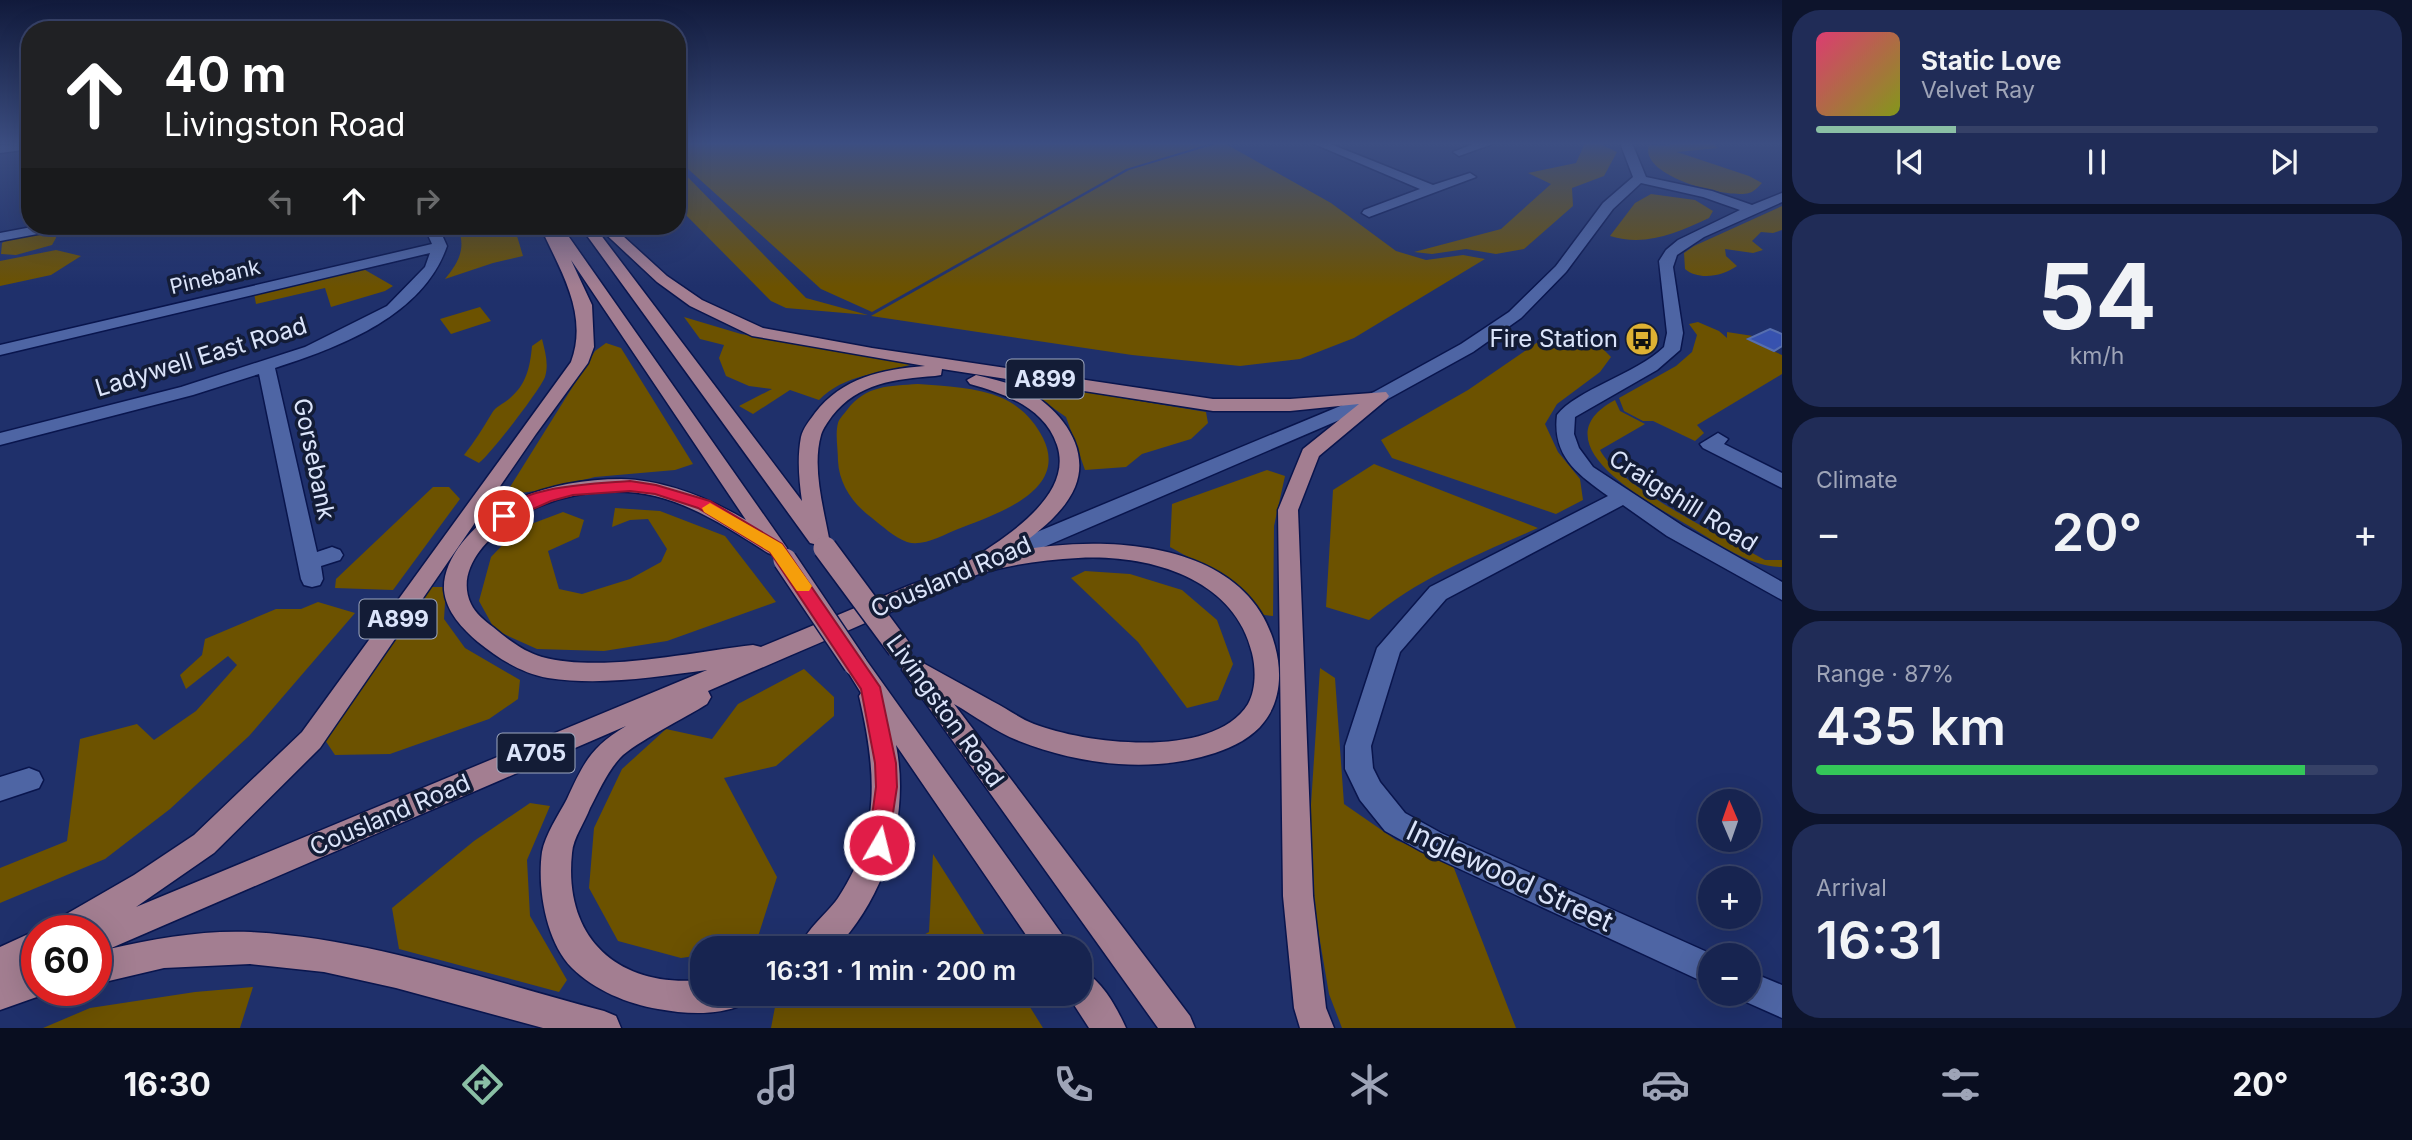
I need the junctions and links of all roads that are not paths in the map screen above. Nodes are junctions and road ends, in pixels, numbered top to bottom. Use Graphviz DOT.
graph roads {
  1 [pos="1429,191"];
  2 [pos="1625,191"];
  3 [pos="1693,191"];
  4 [pos="1782,197"];
  5 [pos="1755,210"];
  6 [pos="1368,213"];
  7 [pos="21,233"];
  8 [pos="435,235"];
  9 [pos="551,235"];
  10 [pos="560,235"];
  11 [pos="594,235"];
  12 [pos="614,235"];
  13 [pos="0,237"];
  14 [pos="440,246"];
  15 [pos="0,350"];
  16 [pos="266,368"];
  17 [pos="1380,396"];
  18 [pos="0,439"];
  19 [pos="1718,439"];
  20 [pos="1782,481"];
  21 [pos="1622,497"];
  22 [pos="822,543"];
  23 [pos="781,554"];
  24 [pos="331,555"];
  25 [pos="975,567"];
  26 [pos="1780,588"];
  27 [pos="776,652"];
  28 [pos="906,659"];
  29 [pos="863,676"];
  30 [pos="29,780"];
  31 [pos="0,789"];
  32 [pos="94,915"];
  33 [pos="112,932"];
  34 [pos="828,936"];
  35 [pos="1045,936"];
  36 [pos="21,953"];
  37 [pos="0,963"];
  38 [pos="112,964"];
  39 [pos="1698,964"];
  40 [pos="21,971"];
  41 [pos="0,980"];
  42 [pos="21,987"];
  43 [pos="1761,993"];
  44 [pos="0,994"];
  45 [pos="690,998"];
  46 [pos="1782,1002"];
  47 [pos="1092,1003"];
  48 [pos="604,1028"];
  49 [pos="1109,1028"];
  50 [pos="1178,1028"];
  51 [pos="1317,1028"];
  1 -- 6 [label="street"];
  2 -- 17 [label="street, Cousland Road"];
  3 -- 5 [label="street"];
  4 -- 5 [label="street, Craigshill Road"];
  5 -- 21 [label="street, Craigshill Road"];
  7 -- 13 [label="street"];
  8 -- 14 [label="street"];
  9 -- 32 [label="main road, A899"];
  10 -- 23 [label="main road, Livingston Road"];
  11 -- 22 [label="main road, Livingston Road / A899"];
  12 -- 17 [label="main road, A899"];
  14 -- 15 [label="street, Pinebank"];
  14 -- 16 [label="street, Ladywell East Road"];
  16 -- 18 [label="street, Ladywell East Road"];
  16 -- 24 [label="street, Gorsebank"];
  17 -- 25 [label="street, Cousland Road"];
  17 -- 51 [label="main road"];
  19 -- 20 [label="street"];
  21 -- 26 [label="street, Craigshill Road"];
  21 -- 39 [label="street, Inglewood Street"];
  22 -- 25 [label="main road, A899"];
  22 -- 28 [label="main road, Livingston Road / A899, bridge"];
  23 -- 27 [label="main road"];
  23 -- 29 [label="main road, Livingston Road, bridge"];
  25 -- 27 [label="main road, Cousland Road / A705"];
  25 -- 28 [label="main road, A899"];
  27 -- 33 [label="main road, Cousland Road / A705"];
  27 -- 45 [label="main road"];
  28 -- 50 [label="main road, Livingston Road / A899"];
  29 -- 34 [label="main road"];
  29 -- 35 [label="main road, Livingston Road"];
  30 -- 31 [label="street"];
  36 -- 37 [label="main road"];
  38 -- 48 [label="main road"];
  40 -- 41 [label="main road"];
  42 -- 44 [label="main road"];
  43 -- 46 [label="street"];
  47 -- 49 [label="main road"];
}
